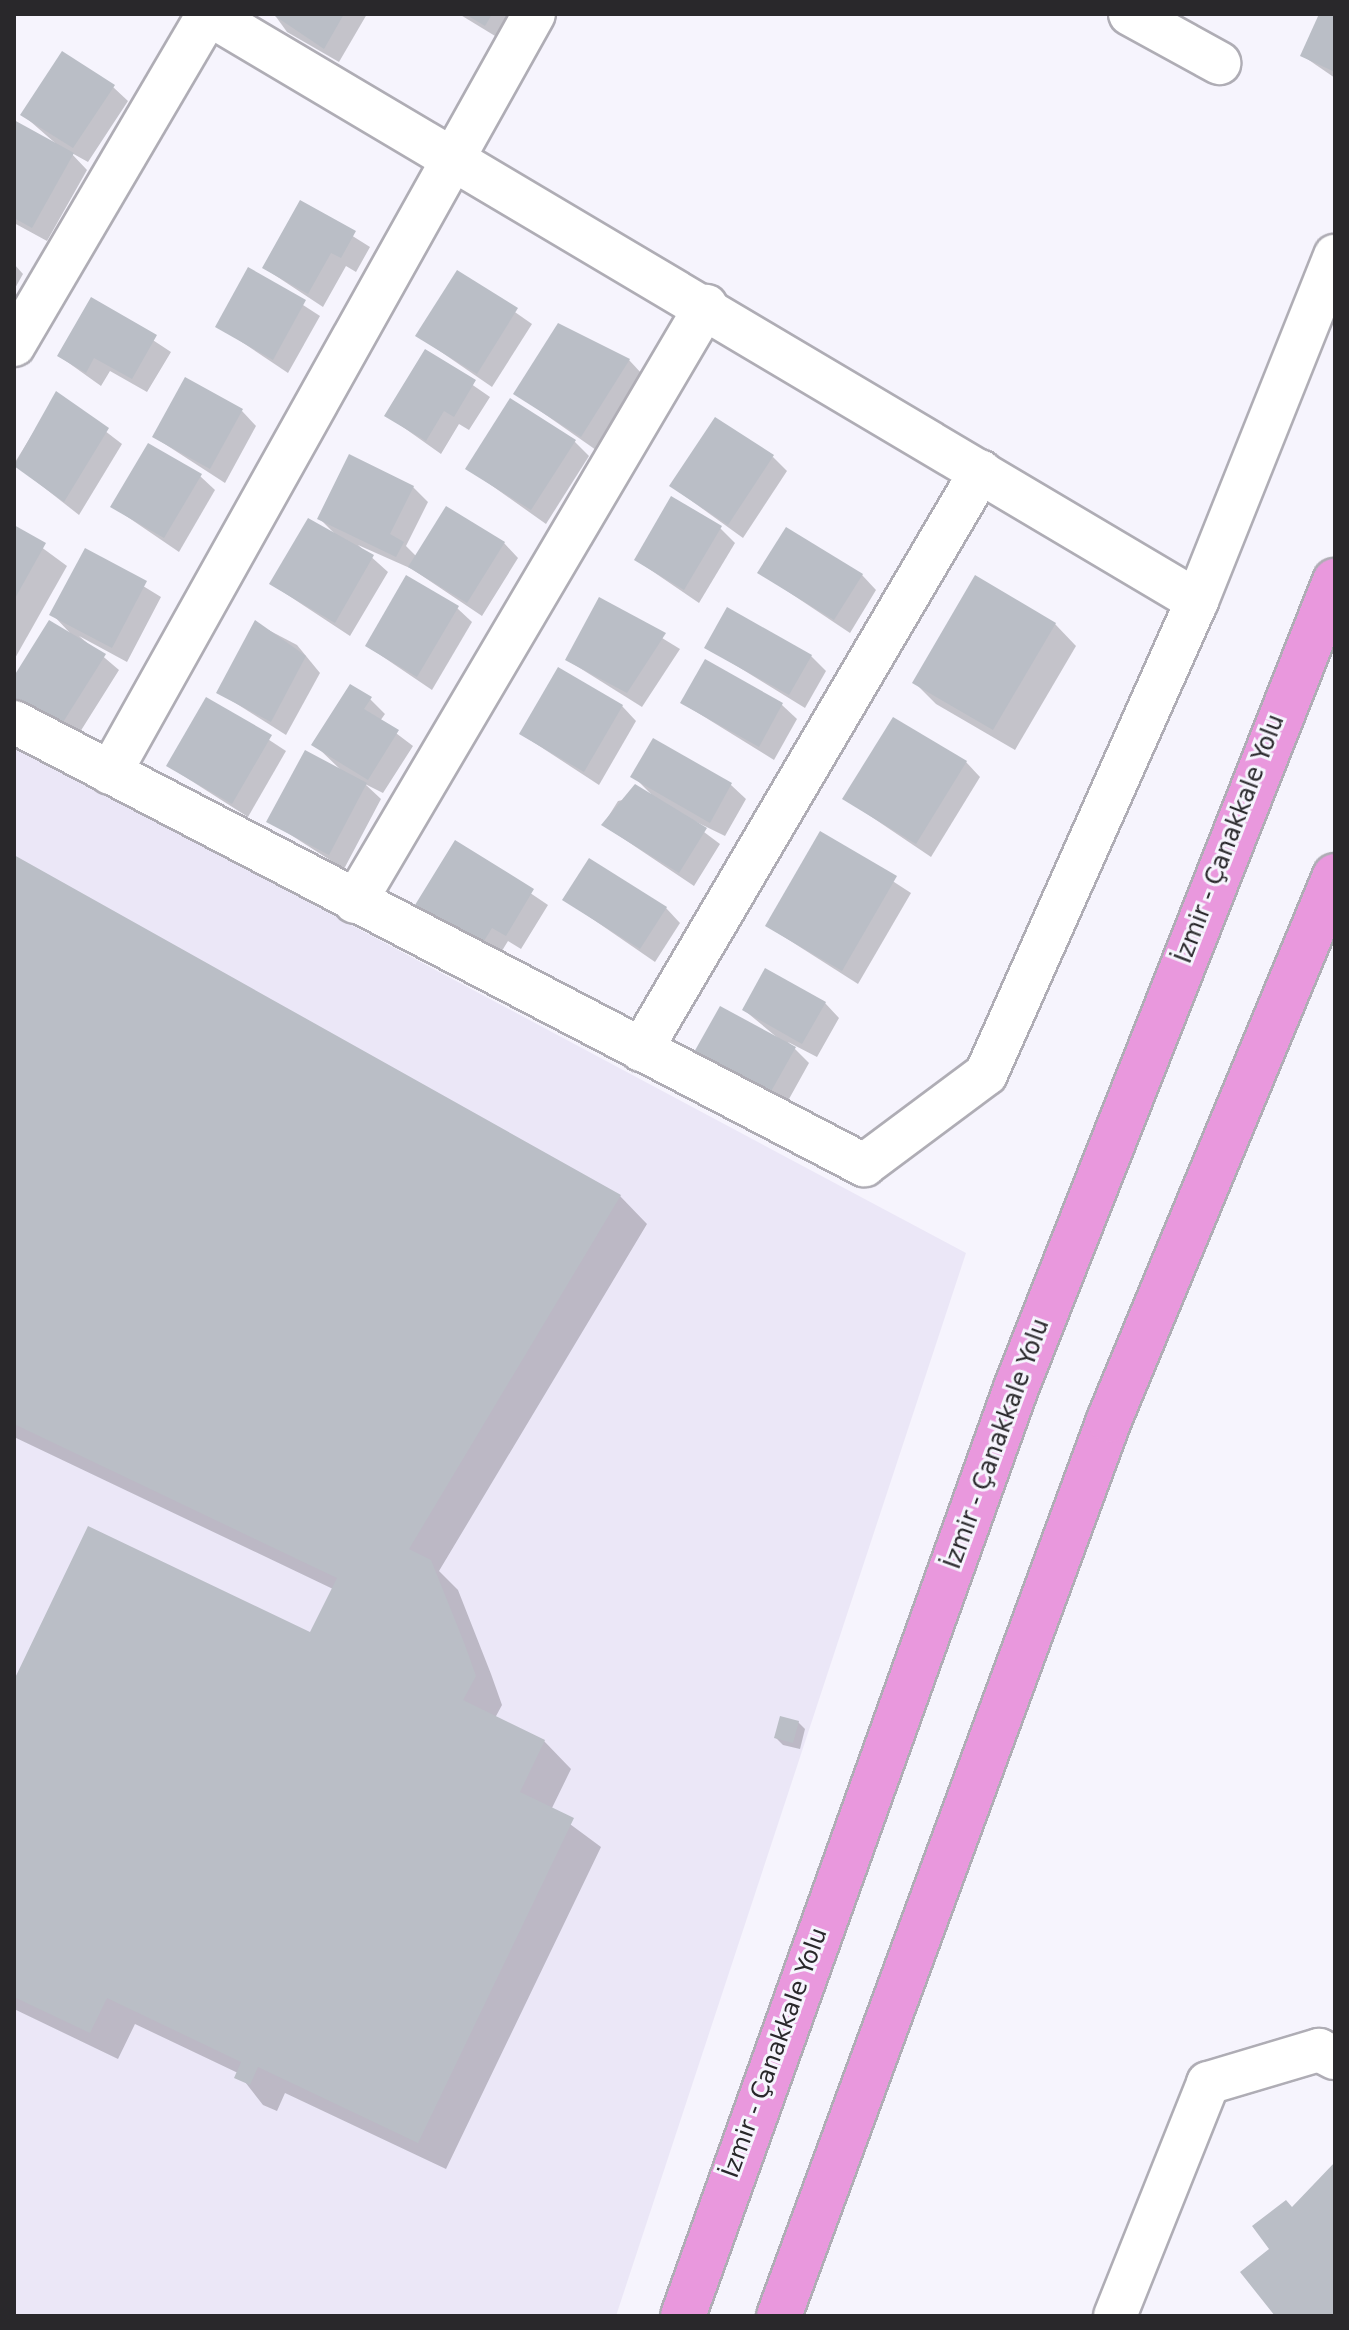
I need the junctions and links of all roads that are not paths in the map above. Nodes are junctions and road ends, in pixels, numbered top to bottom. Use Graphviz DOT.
graph roads {
  1 [pos="208,14"];
  2 [pos="534,14"];
  3 [pos="1130,14"];
  4 [pos="1219,63"];
  5 [pos="452,153"];
  6 [pos="1335,256"];
  7 [pos="706,306"];
  8 [pos="14,345"];
  9 [pos="981,471"];
  10 [pos="1335,581"];
  11 [pos="1197,601"];
  12 [pos="14,722"];
  13 [pos="110,773"];
  14 [pos="1335,876"];
  15 [pos="355,902"];
  16 [pos="641,1050"];
  17 [pos="1335,2058"];
  18 [pos="683,2316"];
  19 [pos="779,2316"];
  20 [pos="1115,2316"];
  1 -- 5 [label="street"];
  1 -- 8 [label="street"];
  2 -- 5 [label="street"];
  3 -- 4 [label="street"];
  5 -- 7 [label="street"];
  5 -- 13 [label="street"];
  6 -- 11 [label="street"];
  7 -- 9 [label="street"];
  7 -- 15 [label="street"];
  9 -- 11 [label="street"];
  9 -- 16 [label="street"];
  10 -- 18 [label="highway, İzmir - Çanakkale Yolu"];
  11 -- 16 [label="street"];
  12 -- 13 [label="street"];
  13 -- 15 [label="street"];
  14 -- 19 [label="highway"];
  15 -- 16 [label="street"];
  17 -- 20 [label="street"];
}
